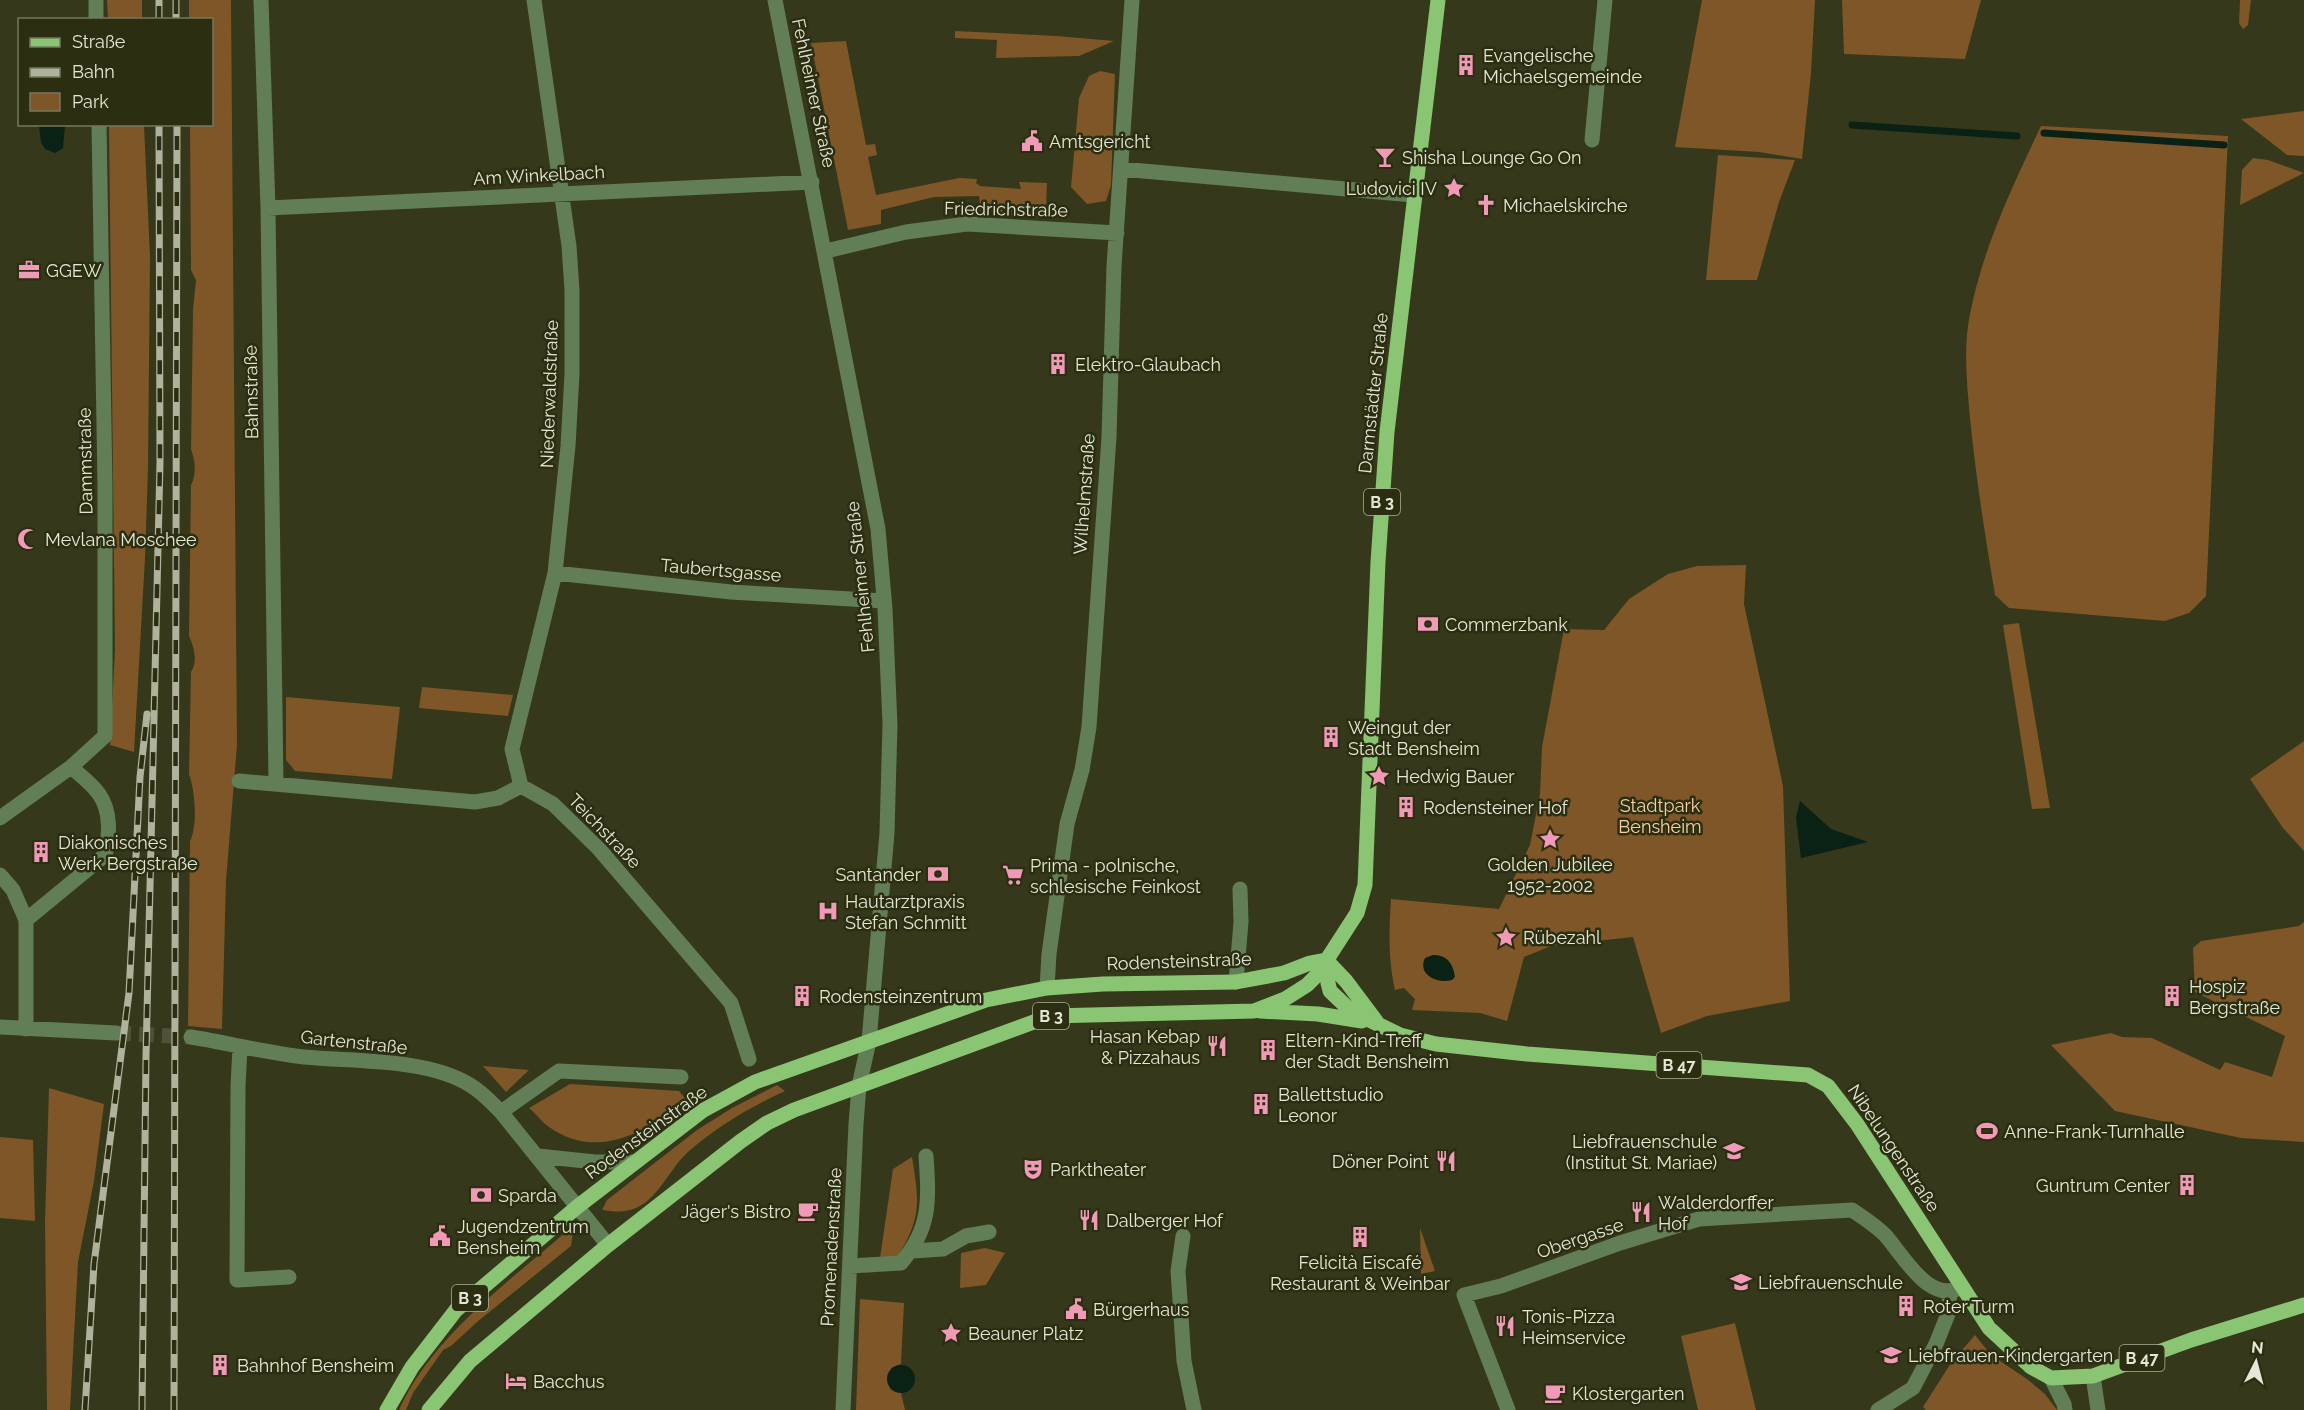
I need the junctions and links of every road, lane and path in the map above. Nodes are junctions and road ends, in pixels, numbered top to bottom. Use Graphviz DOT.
graph roads {
  1 [pos="96,0"];
  2 [pos="261,0"];
  3 [pos="534,0"];
  4 [pos="775,0"];
  5 [pos="1132,0"];
  6 [pos="1438,0"];
  7 [pos="1605,0"];
  8 [pos="96,18"];
  9 [pos="99,126"];
  10 [pos="1592,140"];
  11 [pos="1121,169"];
  12 [pos="812,182"];
  13 [pos="562,193"];
  14 [pos="1413,195"];
  15 [pos="268,208"];
  16 [pos="1117,233"];
  17 [pos="825,251"];
  18 [pos="555,573"];
  19 [pos="884,601"];
  20 [pos="71,767"];
  21 [pos="239,781"];
  22 [pos="276,784"];
  23 [pos="521,786"];
  24 [pos="0,818"];
  25 [pos="0,874"];
  26 [pos="1240,889"];
  27 [pos="26,920"];
  28 [pos="1326,960"];
  29 [pos="1236,982"];
  30 [pos="1047,987"];
  31 [pos="1254,1011"];
  32 [pos="1377,1023"];
  33 [pos="0,1027"];
  34 [pos="26,1029"];
  35 [pos="116,1033"];
  36 [pos="191,1037"];
  37 [pos="869,1041"];
  38 [pos="240,1047"];
  39 [pos="749,1059"];
  40 [pos="681,1077"];
  41 [pos="859,1086"];
  42 [pos="501,1112"];
  43 [pos="538,1156"];
  44 [pos="926,1156"];
  45 [pos="635,1162"];
  46 [pos="577,1207"];
  47 [pos="989,1232"];
  48 [pos="1183,1236"];
  49 [pos="609,1245"];
  50 [pos="912,1251"];
  51 [pos="850,1266"];
  52 [pos="289,1277"];
  53 [pos="1956,1290"];
  54 [pos="2304,1305"];
  55 [pos="2093,1376"];
  56 [pos="2051,1378"];
  57 [pos="387,1410"];
  58 [pos="429,1410"];
  59 [pos="843,1410"];
  60 [pos="1194,1410"];
  61 [pos="1508,1410"];
  62 [pos="1878,1410"];
  63 [pos="2065,1410"];
  64 [pos="2098,1410"];
  1 -- 8 [label="street"];
  2 -- 15 [label="street, Bahnstraße"];
  3 -- 13 [label="street, Niederwaldstraße"];
  4 -- 12 [label="street, Fehlheimer Straße"];
  5 -- 11 [label="street, Wilhelmstraße"];
  6 -- 14 [label="main road, Darmstädter Straße / B 3"];
  7 -- 10 [label="street"];
  9 -- 20 [label="street, Dammstraße"];
  11 -- 14 [label="street"];
  11 -- 16 [label="street, Wilhelmstraße"];
  12 -- 13 [label="street, Am Winkelbach"];
  12 -- 17 [label="street, Fehlheimer Straße"];
  13 -- 15 [label="street, Am Winkelbach"];
  13 -- 18 [label="street, Niederwaldstraße"];
  14 -- 28 [label="main road, Darmstädter Straße / B 3"];
  15 -- 22 [label="street, Bahnstraße"];
  16 -- 17 [label="street, Friedrichstraße"];
  16 -- 30 [label="street, Wilhelmstraße"];
  17 -- 19 [label="street, Fehlheimer Straße"];
  18 -- 19 [label="street, Taubertsgasse"];
  18 -- 23 [label="street, Niederwaldstraße"];
  19 -- 37 [label="street, Fehlheimer Straße"];
  20 -- 24 [label="street, Dammstraße"];
  20 -- 27 [label="street"];
  21 -- 22 [label="street"];
  22 -- 23 [label="street"];
  23 -- 39 [label="street, Teichstraße"];
  25 -- 27 [label="street"];
  26 -- 29 [label="street"];
  27 -- 34 [label="street"];
  28 -- 29 [label="main road, Rodensteinstraße / B 3"];
  28 -- 31 [label="main road, B 3"];
  28 -- 32 [label="main road, Nibelungenstraße / B 47"];
  29 -- 30 [label="main road, Rodensteinstraße / B 3"];
  30 -- 37 [label="main road, Rodensteinstraße / B 3"];
  31 -- 32 [label="main road, B 47"];
  31 -- 41 [label="main road, B 3"];
  32 -- 53 [label="main road, Nibelungenstraße / B 47"];
  33 -- 34 [label="street"];
  34 -- 35 [label="street"];
  36 -- 38 [label="street, Gartenstraße"];
  37 -- 41 [label="street, Fehlheimer Straße"];
  37 -- 45 [label="main road, Rodensteinstraße / B 3"];
  38 -- 42 [label="street, Gartenstraße"];
  38 -- 52 [label="street"];
  40 -- 42 [label="street"];
  41 -- 49 [label="main road, B 3"];
  41 -- 51 [label="street, Promenadenstraße"];
  42 -- 43 [label="street, Gartenstraße"];
  43 -- 45 [label="street"];
  43 -- 46 [label="street, Gartenstraße"];
  44 -- 50 [label="street"];
  45 -- 46 [label="main road, Rodensteinstraße / B 3"];
  46 -- 49 [label="street, Gartenstraße"];
  46 -- 57 [label="main road, Rodensteinstraße / B 3"];
  47 -- 50 [label="street"];
  48 -- 60 [label="street"];
  49 -- 58 [label="main road, B 3"];
  50 -- 51 [label="street"];
  51 -- 59 [label="street, Promenadenstraße"];
  53 -- 56 [label="main road, Nibelungenstraße / B 47"];
  53 -- 61 [label="street, Obergasse"];
  53 -- 62 [label="street"];
  54 -- 55 [label="main road, B 47"];
  55 -- 56 [label="main road, B 47"];
  55 -- 64 [label="street"];
  56 -- 63 [label="street"];
}
